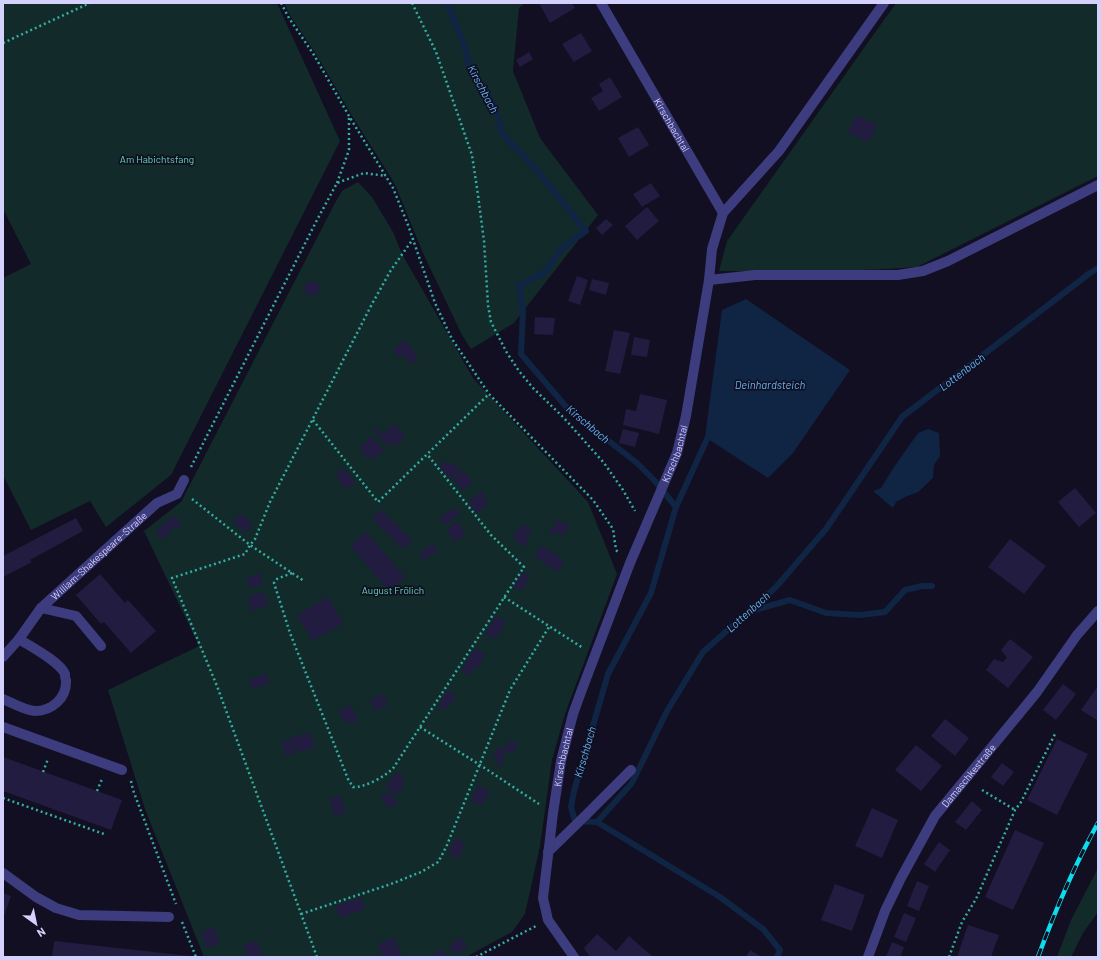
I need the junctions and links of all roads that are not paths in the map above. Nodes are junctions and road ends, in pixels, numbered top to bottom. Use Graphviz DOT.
graph roads {
  1 [pos="601,3"];
  2 [pos="884,3"];
  3 [pos="1098,185"];
  4 [pos="723,213"];
  5 [pos="709,280"];
  6 [pos="184,480"];
  7 [pos="42,608"];
  8 [pos="1098,611"];
  9 [pos="19,639"];
  10 [pos="100,646"];
  11 [pos="3,656"];
  12 [pos="3,699"];
  13 [pos="3,727"];
  14 [pos="122,770"];
  15 [pos="631,770"];
  16 [pos="548,852"];
  17 [pos="3,873"];
  18 [pos="169,917"];
  19 [pos="574,957"];
  20 [pos="868,957"];
  1 -- 4 [label="street, Kirschbachtal"];
  2 -- 4 [label="street"];
  3 -- 5 [label="street"];
  4 -- 5 [label="street, Kirschbachtal"];
  5 -- 16 [label="street, Kirschbachtal"];
  6 -- 7 [label="street, William-Shakespeare-Straße"];
  7 -- 9 [label="street, William-Shakespeare-Straße"];
  7 -- 10 [label="street"];
  8 -- 20 [label="street, Damaschkestraße"];
  9 -- 11 [label="street, William-Shakespeare-Straße"];
  9 -- 12 [label="street"];
  13 -- 14 [label="street"];
  15 -- 16 [label="street"];
  16 -- 19 [label="street, Kirschbachtal"];
  17 -- 18 [label="street"];
}
